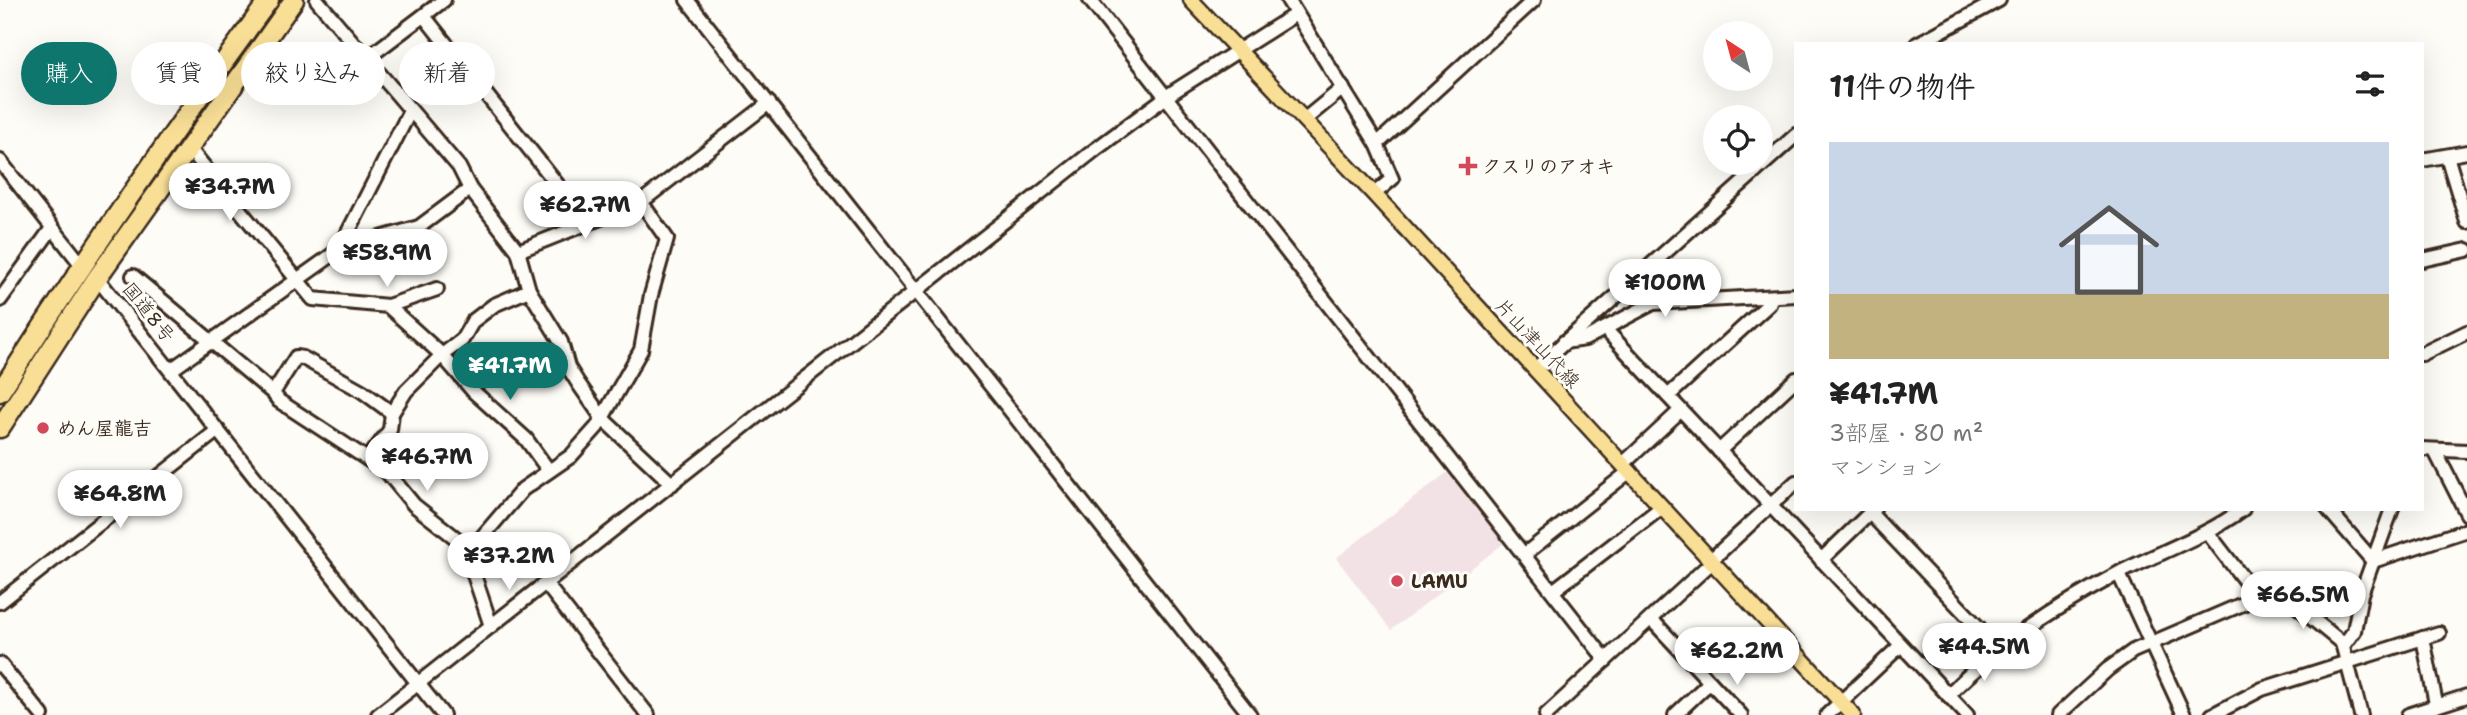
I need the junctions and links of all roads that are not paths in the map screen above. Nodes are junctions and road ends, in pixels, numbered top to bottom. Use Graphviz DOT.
graph roads {
  1 [pos="269,0"];
  2 [pos="294,0"];
  3 [pos="317,0"];
  4 [pos="444,0"];
  5 [pos="687,0"];
  6 [pos="1090,0"];
  7 [pos="1191,0"];
  8 [pos="1287,0"];
  9 [pos="1534,0"];
  10 [pos="1999,0"];
  11 [pos="1296,14"];
  12 [pos="424,16"];
  13 [pos="352,42"];
  14 [pos="1921,42"];
  15 [pos="385,45"];
  16 [pos="1237,50"];
  17 [pos="385,81"];
  18 [pos="1343,88"];
  19 [pos="1165,97"];
  20 [pos="769,103"];
  21 [pos="410,111"];
  22 [pos="1304,120"];
  23 [pos="1794,137"];
  24 [pos="1377,144"];
  25 [pos="188,146"];
  26 [pos="2467,152"];
  27 [pos="2448,156"];
  28 [pos="2424,160"];
  29 [pos="0,161"];
  30 [pos="470,189"];
  31 [pos="1374,194"];
  32 [pos="641,202"];
  33 [pos="587,222"];
  34 [pos="2467,222"];
  35 [pos="52,228"];
  36 [pos="339,250"];
  37 [pos="2467,250"];
  38 [pos="518,251"];
  39 [pos="2424,260"];
  40 [pos="82,264"];
  41 [pos="133,276"];
  42 [pos="97,278"];
  43 [pos="298,278"];
  44 [pos="437,289"];
  45 [pos="529,290"];
  46 [pos="917,292"];
  47 [pos="1616,294"];
  48 [pos="1794,295"];
  49 [pos="1772,297"];
  50 [pos="0,300"];
  51 [pos="388,306"];
  52 [pos="1630,314"];
  53 [pos="1605,329"];
  54 [pos="2467,332"];
  55 [pos="1564,342"];
  56 [pos="211,343"];
  57 [pos="2424,353"];
  58 [pos="442,355"];
  59 [pos="1535,369"];
  60 [pos="171,370"];
  61 [pos="1794,381"];
  62 [pos="0,392"];
  63 [pos="273,393"];
  64 [pos="1668,396"];
  65 [pos="1681,410"];
  66 [pos="392,413"];
  67 [pos="603,419"];
  68 [pos="0,428"];
  69 [pos="218,430"];
  70 [pos="2428,450"];
  71 [pos="1719,451"];
  72 [pos="2467,451"];
  73 [pos="368,459"];
  74 [pos="1626,468"];
  75 [pos="549,471"];
  76 [pos="672,484"];
  77 [pos="1794,484"];
  78 [pos="1770,506"];
  79 [pos="1662,507"];
  80 [pos="1872,511"];
  81 [pos="2240,511"];
  82 [pos="2330,511"];
  83 [pos="2391,511"];
  84 [pos="2467,514"];
  85 [pos="2467,530"];
  86 [pos="2207,533"];
  87 [pos="471,550"];
  88 [pos="1525,555"];
  89 [pos="1821,559"];
  90 [pos="1711,561"];
  91 [pos="2373,561"];
  92 [pos="2119,574"];
  93 [pos="547,584"];
  94 [pos="1553,590"];
  95 [pos="2258,598"];
  96 [pos="0,602"];
  97 [pos="1651,619"];
  98 [pos="491,625"];
  99 [pos="2439,633"];
  100 [pos="2423,638"];
  101 [pos="2150,643"];
  102 [pos="1901,645"];
  103 [pos="2343,646"];
  104 [pos="1998,648"];
  105 [pos="1606,660"];
  106 [pos="2348,660"];
  107 [pos="0,663"];
  108 [pos="1710,682"];
  109 [pos="419,683"];
  110 [pos="1948,695"];
  111 [pos="2467,696"];
  112 [pos="1841,702"];
  113 [pos="2436,704"];
  114 [pos="42,715"];
  115 [pos="378,715"];
  116 [pos="443,715"];
  117 [pos="648,715"];
  118 [pos="1250,715"];
  119 [pos="1546,715"];
  120 [pos="1675,715"];
  121 [pos="1741,715"];
  122 [pos="1827,715"];
  123 [pos="1853,715"];
  124 [pos="1968,715"];
  125 [pos="2057,715"];
  126 [pos="2184,715"];
  127 [pos="2212,715"];
  128 [pos="2361,715"];
  129 [pos="2408,715"];
  1 -- 40 [label="highway"];
  2 -- 25 [label="highway"];
  3 -- 13 [label="street"];
  4 -- 12 [label="street"];
  5 -- 20 [label="street"];
  6 -- 19 [label="street"];
  7 -- 16 [label="main road, 片山津山代線"];
  8 -- 11 [label="street"];
  9 -- 24 [label="street"];
  10 -- 14 [label="street"];
  11 -- 16 [label="street"];
  11 -- 18 [label="street"];
  12 -- 15 [label="street"];
  12 -- 33 [label="street"];
  16 -- 19 [label="street"];
  16 -- 22 [label="main road, 片山津山代線"];
  17 -- 21 [label="street"];
  18 -- 22 [label="street"];
  18 -- 24 [label="street"];
  19 -- 46 [label="street"];
  19 -- 88 [label="street"];
  20 -- 32 [label="street"];
  20 -- 46 [label="street"];
  21 -- 30 [label="street"];
  21 -- 36 [label="street"];
  22 -- 31 [label="main road, 片山津山代線"];
  23 -- 47 [label="street"];
  24 -- 31 [label="street"];
  25 -- 42 [label="highway"];
  25 -- 43 [label="street"];
  26 -- 27 [label="street"];
  27 -- 28 [label="street"];
  27 -- 34 [label="street"];
  29 -- 35 [label="street"];
  30 -- 36 [label="street"];
  30 -- 38 [label="street"];
  31 -- 59 [label="main road, 片山津山代線"];
  32 -- 33 [label="street"];
  32 -- 67 [label="street"];
  33 -- 38 [label="street"];
  35 -- 40 [label="street"];
  35 -- 50 [label="street"];
  36 -- 43 [label="street"];
  37 -- 39 [label="street"];
  38 -- 45 [label="street"];
  40 -- 62 [label="highway"];
  41 -- 56 [label="street"];
  42 -- 60 [label="street, 国道8号"];
  42 -- 68 [label="highway"];
  43 -- 51 [label="street"];
  43 -- 56 [label="street"];
  44 -- 51 [label="street"];
  45 -- 58 [label="street"];
  45 -- 67 [label="street"];
  46 -- 76 [label="street"];
  46 -- 118 [label="street"];
  47 -- 52 [label="street"];
  47 -- 55 [label="street"];
  48 -- 49 [label="street"];
  49 -- 52 [label="street"];
  49 -- 64 [label="street"];
  51 -- 58 [label="street"];
  52 -- 53 [label="street"];
  53 -- 55 [label="street"];
  53 -- 64 [label="street"];
  54 -- 57 [label="street"];
  55 -- 59 [label="street"];
  56 -- 60 [label="street"];
  56 -- 63 [label="street"];
  58 -- 66 [label="street"];
  58 -- 75 [label="street"];
  59 -- 74 [label="main road, 片山津山代線"];
  60 -- 69 [label="street, 国道8号"];
  61 -- 71 [label="street"];
  63 -- 66 [label="street"];
  63 -- 73 [label="street"];
  64 -- 65 [label="street"];
  65 -- 71 [label="street"];
  65 -- 74 [label="street"];
  66 -- 73 [label="street"];
  67 -- 75 [label="street"];
  67 -- 76 [label="street"];
  69 -- 96 [label="street"];
  69 -- 109 [label="street, 国道8号"];
  70 -- 72 [label="street"];
  70 -- 84 [label="street"];
  71 -- 78 [label="street"];
  73 -- 87 [label="street"];
  74 -- 79 [label="main road, 片山津山代線"];
  74 -- 88 [label="street"];
  75 -- 87 [label="street"];
  76 -- 93 [label="street"];
  77 -- 78 [label="street"];
  78 -- 89 [label="street"];
  78 -- 90 [label="street"];
  79 -- 90 [label="main road, 片山津山代線"];
  79 -- 94 [label="street"];
  80 -- 89 [label="street"];
  80 -- 104 [label="street"];
  81 -- 86 [label="street"];
  82 -- 91 [label="street"];
  83 -- 91 [label="street"];
  85 -- 91 [label="street"];
  86 -- 92 [label="street"];
  86 -- 95 [label="street"];
  87 -- 98 [label="street"];
  88 -- 94 [label="street"];
  89 -- 102 [label="street"];
  90 -- 97 [label="street"];
  90 -- 112 [label="main road, 片山津山代線"];
  91 -- 103 [label="street"];
  92 -- 101 [label="street"];
  92 -- 104 [label="street"];
  93 -- 98 [label="street"];
  93 -- 117 [label="street"];
  94 -- 105 [label="street"];
  95 -- 101 [label="street"];
  95 -- 103 [label="street"];
  97 -- 105 [label="street"];
  97 -- 108 [label="street"];
  98 -- 109 [label="street"];
  99 -- 100 [label="street"];
  100 -- 106 [label="street"];
  100 -- 113 [label="street"];
  101 -- 125 [label="street"];
  101 -- 126 [label="street"];
  102 -- 110 [label="street"];
  102 -- 112 [label="street"];
  103 -- 106 [label="street"];
  104 -- 110 [label="street"];
  105 -- 119 [label="street"];
  106 -- 127 [label="street"];
  106 -- 128 [label="street"];
  107 -- 114 [label="street"];
  108 -- 120 [label="street"];
  108 -- 121 [label="street"];
  109 -- 115 [label="street"];
  109 -- 116 [label="street, 国道8号"];
  110 -- 124 [label="street"];
  111 -- 113 [label="street"];
  112 -- 122 [label="street"];
  112 -- 123 [label="main road, 片山津山代線"];
  113 -- 129 [label="street"];
}
